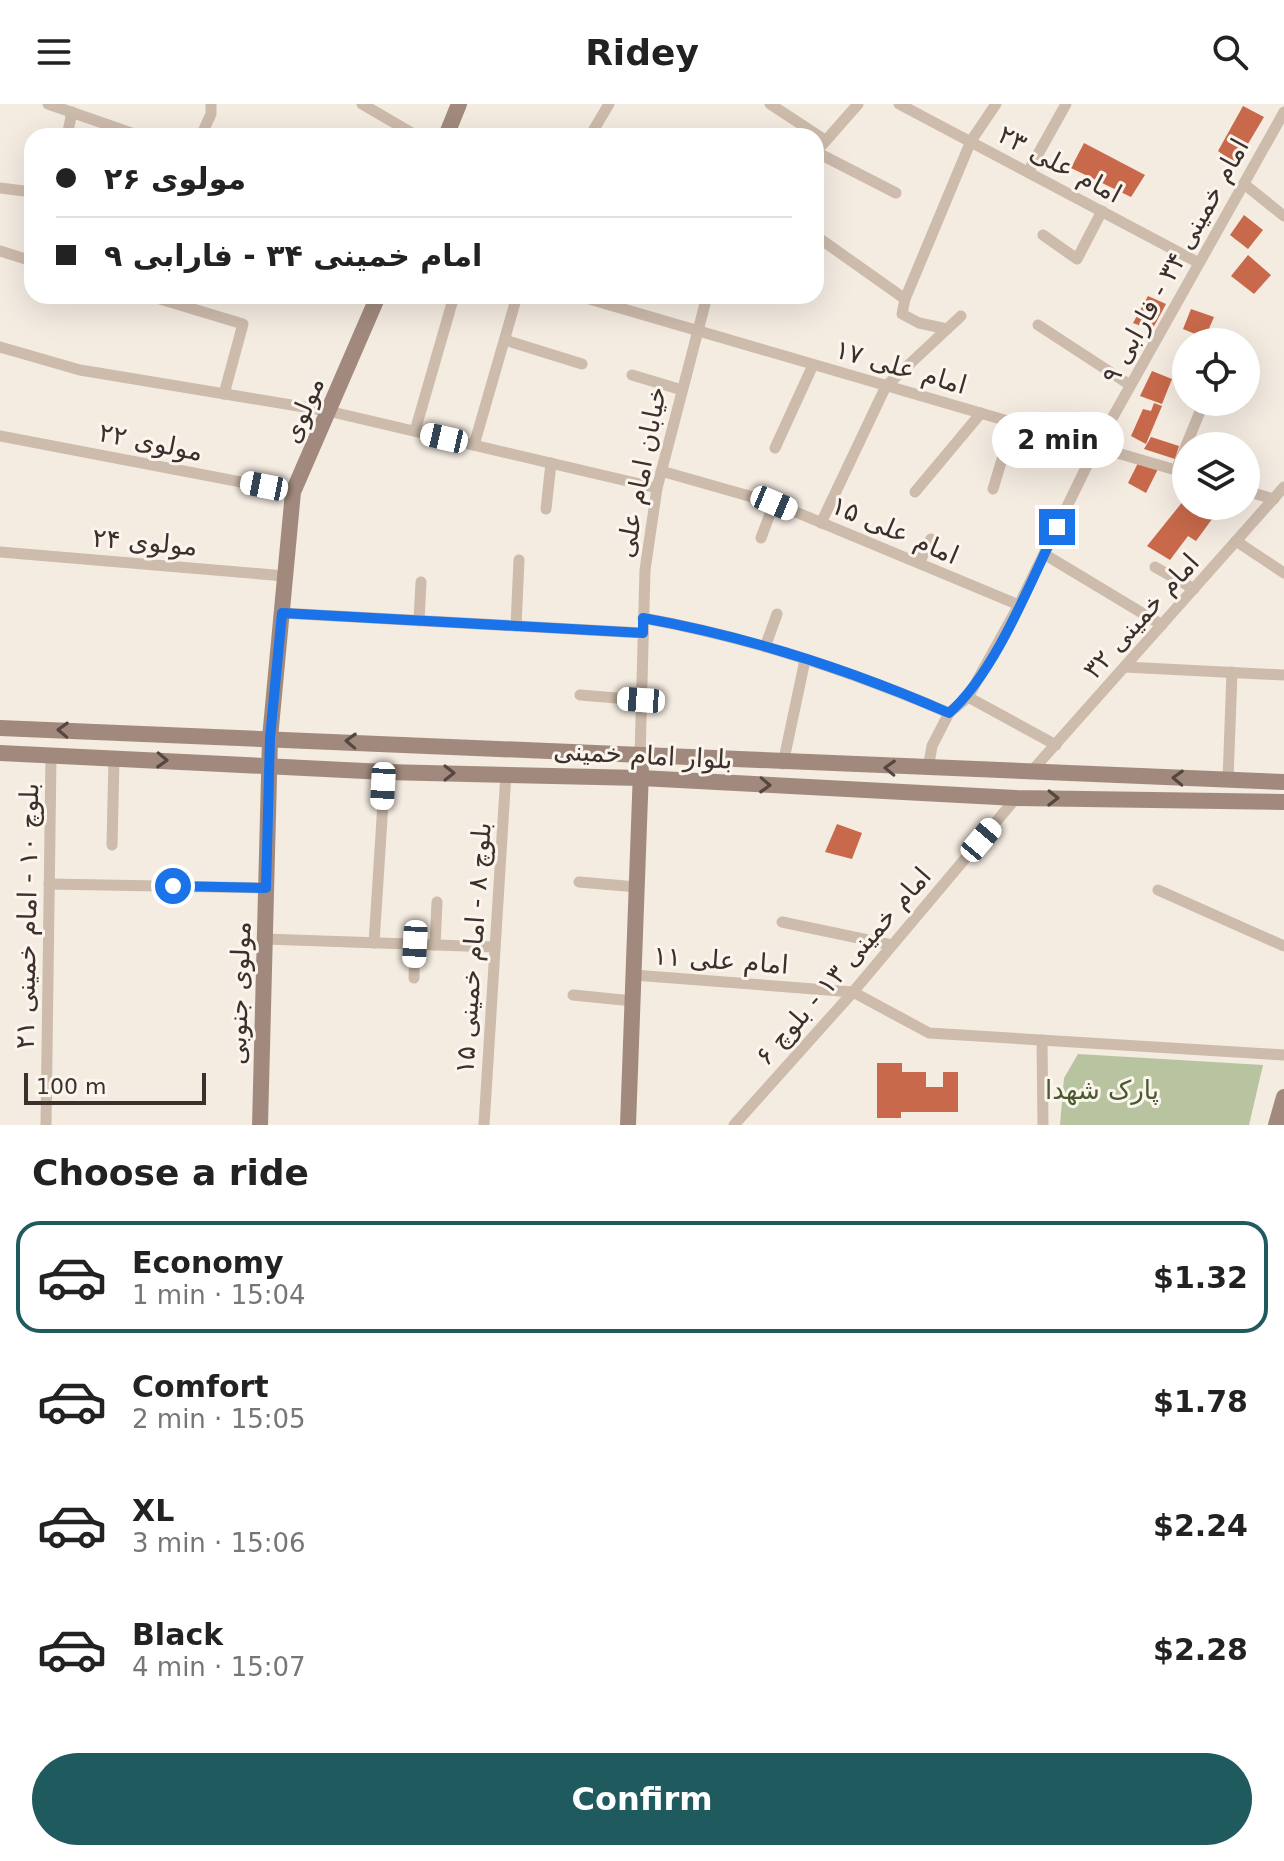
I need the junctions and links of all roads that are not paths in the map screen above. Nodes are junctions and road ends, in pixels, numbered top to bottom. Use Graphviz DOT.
graph roads {
  1 [pos="48,104"];
  2 [pos="211,104"];
  3 [pos="362,104"];
  4 [pos="459,104"];
  5 [pos="609,104"];
  6 [pos="770,104"];
  7 [pos="858,104"];
  8 [pos="899,104"];
  9 [pos="996,104"];
  10 [pos="1066,104"];
  11 [pos="72,112"];
  12 [pos="1284,112"];
  13 [pos="69,128"];
  14 [pos="117,128"];
  15 [pos="205,128"];
  16 [pos="403,128"];
  17 [pos="449,128"];
  18 [pos="595,128"];
  19 [pos="807,128"];
  20 [pos="825,140"];
  21 [pos="971,141"];
  22 [pos="824,156"];
  23 [pos="1028,172"];
  24 [pos="1244,184"];
  25 [pos="0,188"];
  26 [pos="24,191"];
  27 [pos="896,193"];
  28 [pos="1102,211"];
  29 [pos="1284,216"];
  30 [pos="1043,235"];
  31 [pos="824,242"];
  32 [pos="0,251"];
  33 [pos="24,258"];
  34 [pos="1199,263"];
  35 [pos="905,299"];
  36 [pos="177,304"];
  37 [pos="375,304"];
  38 [pos="452,304"];
  39 [pos="515,304"];
  40 [pos="607,304"];
  41 [pos="705,304"];
  42 [pos="961,316"];
  43 [pos="1038,325"];
  44 [pos="947,329"];
  45 [pos="697,330"];
  46 [pos="505,340"];
  47 [pos="0,347"];
  48 [pos="582,364"];
  49 [pos="813,365"];
  50 [pos="632,375"];
  51 [pos="1130,385"];
  52 [pos="886,386"];
  53 [pos="682,390"];
  54 [pos="224,394"];
  55 [pos="328,411"];
  56 [pos="981,413"];
  57 [pos="1013,423"];
  58 [pos="415,431"];
  59 [pos="0,436"];
  60 [pos="474,445"];
  61 [pos="1096,447"];
  62 [pos="775,448"];
  63 [pos="551,463"];
  64 [pos="1172,469"];
  65 [pos="661,471"];
  66 [pos="1284,487"];
  67 [pos="657,488"];
  68 [pos="993,489"];
  69 [pos="293,492"];
  70 [pos="915,492"];
  71 [pos="1260,495"];
  72 [pos="1274,499"];
  73 [pos="774,503"];
  74 [pos="546,509"];
  75 [pos="821,523"];
  76 [pos="761,538"];
  77 [pos="931,539"];
  78 [pos="1236,541"];
  79 [pos="0,552"];
  80 [pos="1044,554"];
  81 [pos="519,560"];
  82 [pos="919,563"];
  83 [pos="1155,567"];
  84 [pos="1284,573"];
  85 [pos="285,576"];
  86 [pos="421,582"];
  87 [pos="1194,589"];
  88 [pos="1019,605"];
  89 [pos="282,613"];
  90 [pos="777,614"];
  91 [pos="643,618"];
  92 [pos="419,621"];
  93 [pos="1162,625"];
  94 [pos="516,626"];
  95 [pos="643,633"];
  96 [pos="765,647"];
  97 [pos="805,660"];
  98 [pos="1125,667"];
  99 [pos="1232,672"];
  100 [pos="1284,675"];
  101 [pos="580,695"];
  102 [pos="968,697"];
  103 [pos="641,700"];
  104 [pos="949,713"];
  105 [pos="0,728"];
  106 [pos="270,738"];
  107 [pos="1056,745"];
  108 [pos="0,753"];
  109 [pos="51,756"];
  110 [pos="640,757"];
  111 [pos="114,759"];
  112 [pos="783,764"];
  113 [pos="269,767"];
  114 [pos="928,769"];
  115 [pos="385,772"];
  116 [pos="506,773"];
  117 [pos="1030,773"];
  118 [pos="641,778"];
  119 [pos="1228,780"];
  120 [pos="1284,782"];
  121 [pos="1016,798"];
  122 [pos="1284,802"];
  123 [pos="112,845"];
  124 [pos="579,882"];
  125 [pos="49,884"];
  126 [pos="637,887"];
  127 [pos="266,888"];
  128 [pos="1158,890"];
  129 [pos="437,902"];
  130 [pos="782,922"];
  131 [pos="265,939"];
  132 [pos="374,943"];
  133 [pos="415,944"];
  134 [pos="435,945"];
  135 [pos="892,945"];
  136 [pos="1284,946"];
  137 [pos="495,947"];
  138 [pos="634,975"];
  139 [pos="414,978"];
  140 [pos="853,992"];
  141 [pos="573,995"];
  142 [pos="633,1001"];
  143 [pos="1042,1040"];
  144 [pos="1284,1055"];
  145 [pos="1284,1097"];
  146 [pos="46,1125"];
  147 [pos="260,1125"];
  148 [pos="484,1125"];
  149 [pos="628,1125"];
  150 [pos="734,1125"];
  151 [pos="1043,1125"];
  152 [pos="1276,1125"];
  1 -- 11 [label="street"];
  2 -- 15 [label="street"];
  3 -- 16 [label="street"];
  4 -- 17 [label="main road"];
  5 -- 18 [label="street"];
  6 -- 19 [label="street"];
  7 -- 20 [label="street"];
  8 -- 21 [label="street, امام علی ۲۳"];
  9 -- 21 [label="street"];
  10 -- 23 [label="street"];
  11 -- 13 [label="street"];
  11 -- 14 [label="street"];
  12 -- 24 [label="street, امام خمینی ۳۴ - فارابی ۹"];
  21 -- 23 [label="street, امام علی ۲۳"];
  21 -- 35 [label="street"];
  22 -- 27 [label="street"];
  23 -- 28 [label="street, امام علی ۲۳"];
  24 -- 29 [label="street"];
  24 -- 34 [label="street, امام خمینی ۳۴ - فارابی ۹"];
  25 -- 26 [label="street"];
  28 -- 30 [label="street"];
  28 -- 34 [label="street, امام علی ۲۳"];
  31 -- 35 [label="street"];
  32 -- 33 [label="street"];
  34 -- 51 [label="street, امام خمینی ۳۴ - فارابی ۹"];
  35 -- 44 [label="street"];
  36 -- 54 [label="street"];
  37 -- 55 [label="main road, مولوی"];
  38 -- 58 [label="street"];
  39 -- 46 [label="street"];
  40 -- 45 [label="street, امام علی ۱۷"];
  41 -- 45 [label="street, خیابان امام علی"];
  42 -- 44 [label="street"];
  43 -- 51 [label="street"];
  44 -- 52 [label="street"];
  45 -- 49 [label="street, امام علی ۱۷"];
  45 -- 53 [label="street, خیابان امام علی"];
  46 -- 48 [label="street"];
  46 -- 60 [label="street"];
  47 -- 54 [label="street"];
  49 -- 52 [label="street, امام علی ۱۷"];
  49 -- 62 [label="street"];
  50 -- 53 [label="street"];
  51 -- 61 [label="street, امام خمینی ۳۴ - فارابی ۹"];
  52 -- 56 [label="street, امام علی ۱۷"];
  52 -- 75 [label="street"];
  53 -- 65 [label="street, خیابان امام علی"];
  54 -- 55 [label="street"];
  55 -- 58 [label="street"];
  55 -- 69 [label="main road, مولوی"];
  56 -- 57 [label="street, امام علی ۱۷"];
  56 -- 70 [label="street"];
  57 -- 61 [label="street, امام علی ۱۷"];
  57 -- 68 [label="street"];
  58 -- 60 [label="street"];
  59 -- 69 [label="street, مولوی ۲۲"];
  60 -- 63 [label="street"];
  61 -- 64 [label="street, امام علی ۱۷"];
  61 -- 80 [label="street, امام خمینی ۳۴ - فارابی ۹"];
  63 -- 67 [label="street"];
  63 -- 74 [label="street"];
  65 -- 67 [label="street, خیابان امام علی"];
  65 -- 73 [label="street, امام علی ۱۵"];
  66 -- 72 [label="street, امام خمینی ۳۲"];
  67 -- 91 [label="street, خیابان امام علی"];
  69 -- 85 [label="main road, مولوی"];
  71 -- 72 [label="street"];
  72 -- 78 [label="street, امام خمینی ۳۲"];
  73 -- 75 [label="street, امام علی ۱۵"];
  73 -- 76 [label="street"];
  75 -- 82 [label="street, امام علی ۱۵"];
  77 -- 82 [label="street"];
  78 -- 84 [label="street"];
  78 -- 87 [label="street, امام خمینی ۳۲"];
  79 -- 85 [label="street, مولوی ۲۴"];
  80 -- 88 [label="street, امام خمینی ۳۴ - فارابی ۹"];
  80 -- 93 [label="street"];
  81 -- 94 [label="street"];
  82 -- 88 [label="street, امام علی ۱۵"];
  83 -- 87 [label="street"];
  85 -- 89 [label="main road, مولوی"];
  86 -- 92 [label="street"];
  87 -- 93 [label="street, امام خمینی ۳۲"];
  88 -- 102 [label="street, امام خمینی ۳۴ - فارابی ۹"];
  89 -- 92 [label="street"];
  89 -- 106 [label="main road, مولوی"];
  90 -- 96 [label="street"];
  91 -- 95 [label="street, خیابان امام علی"];
  91 -- 96 [label="street"];
  92 -- 94 [label="street"];
  93 -- 98 [label="street, امام خمینی ۳۲"];
  94 -- 95 [label="street"];
  95 -- 103 [label="street, خیابان امام علی"];
  96 -- 97 [label="street"];
  97 -- 104 [label="street"];
  97 -- 112 [label="street"];
  98 -- 99 [label="street"];
  98 -- 107 [label="street, امام خمینی ۳۲"];
  99 -- 100 [label="street"];
  99 -- 119 [label="street"];
  101 -- 103 [label="street"];
  102 -- 104 [label="street, امام خمینی ۳۴ - فارابی ۹"];
  102 -- 107 [label="street"];
  103 -- 110 [label="street, خیابان امام علی"];
  104 -- 114 [label="street, امام خمینی ۳۴ - فارابی ۹"];
  106 -- 105 [label="main road, بلوار امام خمینی, one-way"];
  110 -- 106 [label="main road, بلوار امام خمینی, one-way"];
  106 -- 113 [label="main road, مولوی جنوبی"];
  107 -- 117 [label="street, امام خمینی ۳۲"];
  108 -- 109 [label="main road, بلوار امام خمینی"];
  109 -- 111 [label="main road, بلوار امام خمینی"];
  109 -- 125 [label="street, بلوچ ۱۰ - امام خمینی ۲۱"];
  110 -- 112 [label="main road, بلوار امام خمینی"];
  110 -- 118 [label="main road"];
  111 -- 113 [label="main road, بلوار امام خمینی, one-way"];
  111 -- 123 [label="street"];
  114 -- 112 [label="main road, بلوار امام خمینی, one-way"];
  113 -- 115 [label="main road, بلوار امام خمینی"];
  113 -- 127 [label="main road, مولوی جنوبی"];
  114 -- 117 [label="main road, بلوار امام خمینی"];
  115 -- 116 [label="main road, بلوار امام خمینی, one-way"];
  115 -- 132 [label="street"];
  116 -- 118 [label="main road, بلوار امام خمینی"];
  116 -- 137 [label="street, بلوچ ۸ - امام خمینی ۱۵"];
  119 -- 117 [label="main road, بلوار امام خمینی, one-way"];
  118 -- 121 [label="main road, بلوار امام خمینی, one-way"];
  118 -- 126 [label="main road"];
  119 -- 120 [label="main road, بلوار امام خمینی"];
  121 -- 122 [label="main road, بلوار امام خمینی, one-way"];
  121 -- 135 [label="street, امام خمینی ۱۳ - بلوچ ۶"];
  124 -- 126 [label="street"];
  125 -- 127 [label="street"];
  125 -- 146 [label="street, بلوچ ۱۰ - امام خمینی ۲۱"];
  126 -- 138 [label="main road"];
  127 -- 131 [label="main road, مولوی جنوبی"];
  128 -- 136 [label="street"];
  129 -- 134 [label="street"];
  130 -- 135 [label="street"];
  131 -- 132 [label="street"];
  131 -- 147 [label="main road, مولوی جنوبی"];
  132 -- 133 [label="street"];
  133 -- 134 [label="street"];
  133 -- 139 [label="street"];
  134 -- 137 [label="street"];
  135 -- 140 [label="street, امام خمینی ۱۳ - بلوچ ۶"];
  137 -- 148 [label="street, بلوچ ۸ - امام خمینی ۱۵"];
  138 -- 140 [label="street, امام علی ۱۱"];
  138 -- 142 [label="main road"];
  140 -- 143 [label="street"];
  140 -- 150 [label="street, امام خمینی ۱۳ - بلوچ ۶"];
  141 -- 142 [label="street"];
  142 -- 149 [label="main road"];
  143 -- 144 [label="street"];
  143 -- 151 [label="street"];
  145 -- 152 [label="main road"];
}
